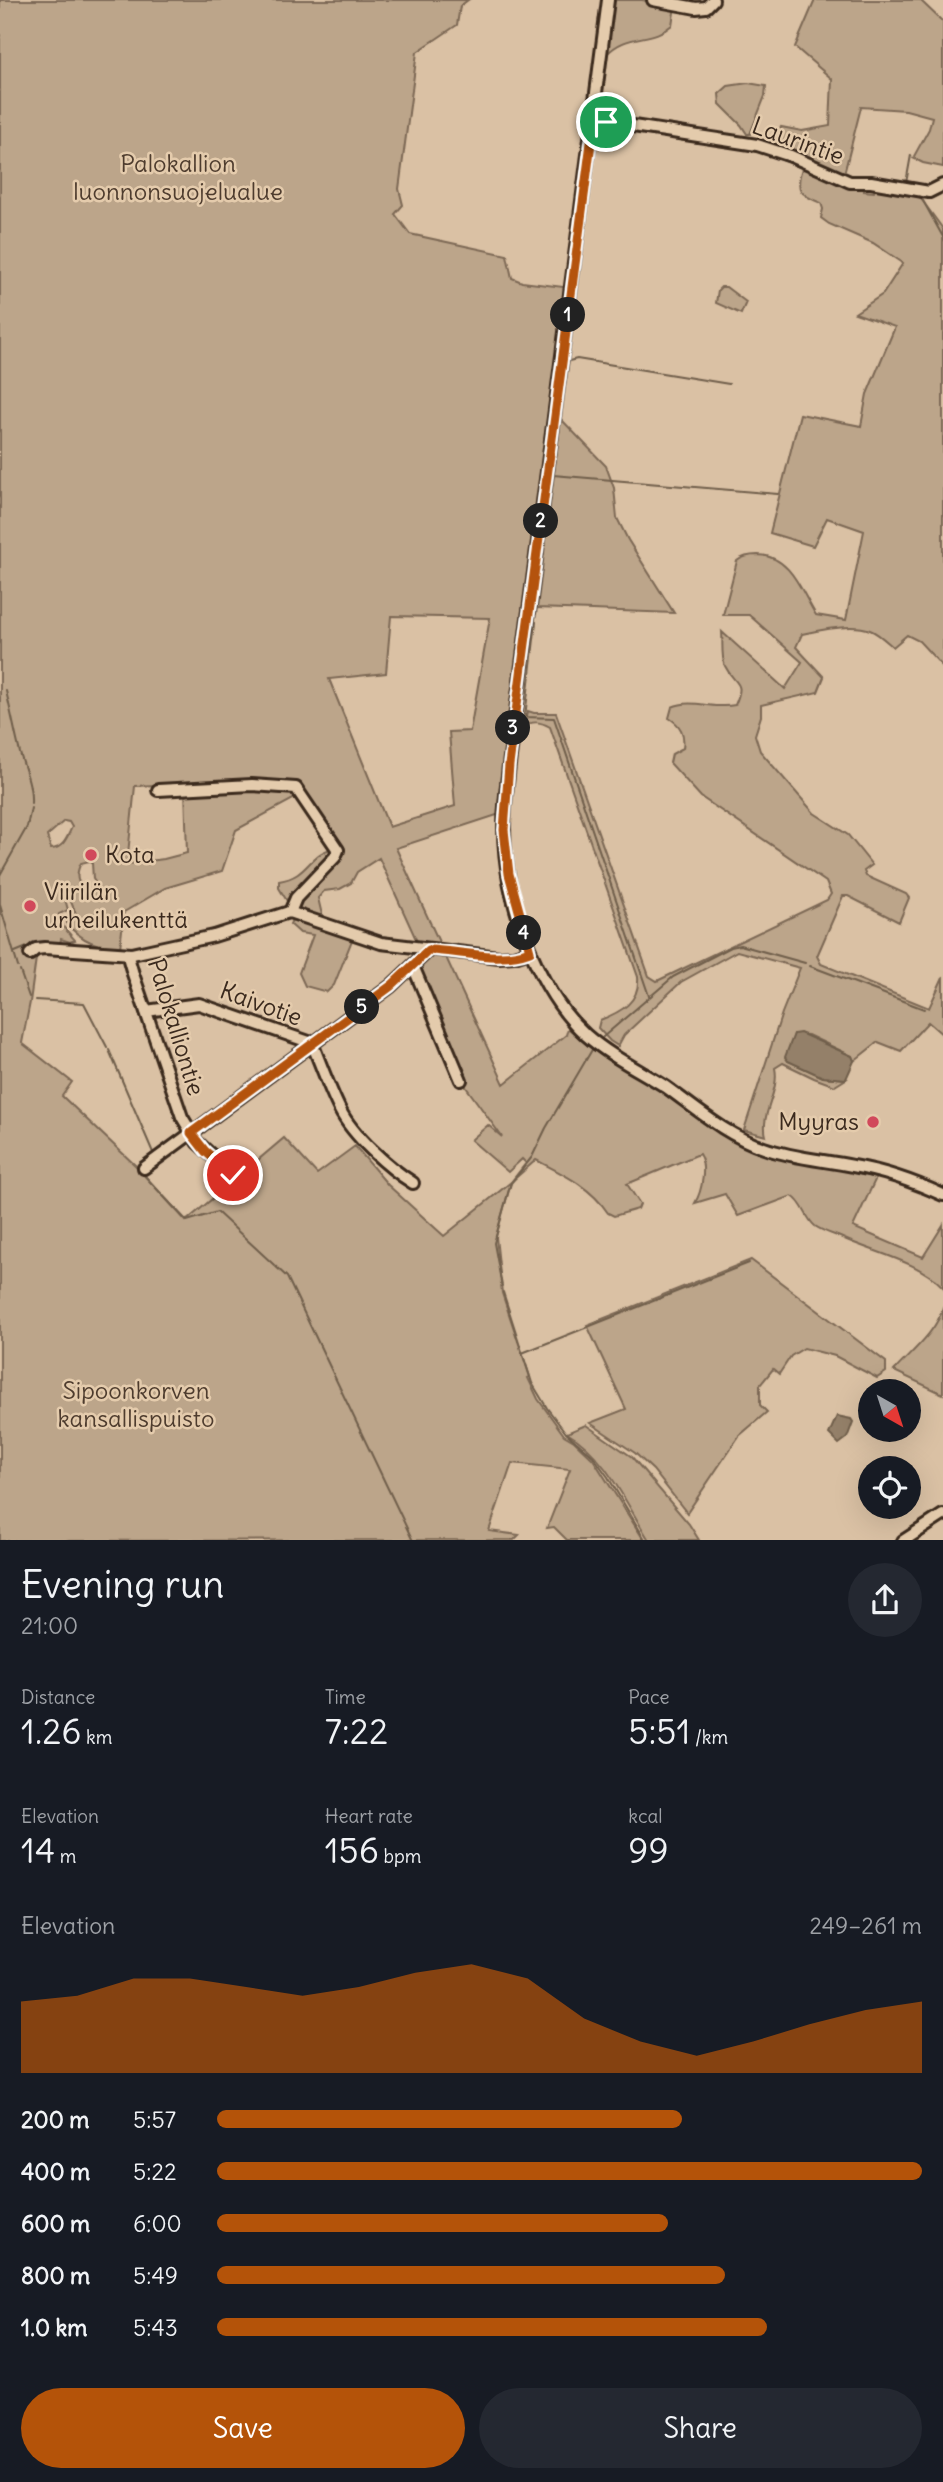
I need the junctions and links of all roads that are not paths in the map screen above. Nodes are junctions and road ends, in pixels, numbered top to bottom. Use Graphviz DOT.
graph roads {
  1 [pos="608,0"];
  2 [pos="653,0"];
  3 [pos="713,0"];
  4 [pos="594,120"];
  5 [pos="943,185"];
  6 [pos="158,790"];
  7 [pos="290,912"];
  8 [pos="429,950"];
  9 [pos="530,951"];
  10 [pos="30,954"];
  11 [pos="132,954"];
  12 [pos="413,966"];
  13 [pos="146,1011"];
  14 [pos="312,1043"];
  15 [pos="461,1080"];
  16 [pos="191,1133"];
  17 [pos="144,1168"];
  18 [pos="233,1175"];
  19 [pos="413,1183"];
  20 [pos="943,1195"];
  21 [pos="943,1515"];
  22 [pos="905,1540"];
  1 -- 4 [label="street"];
  2 -- 3 [label="street"];
  4 -- 5 [label="street, Laurintie"];
  4 -- 9 [label="street"];
  6 -- 7 [label="street"];
  7 -- 8 [label="street"];
  7 -- 11 [label="street, Palokalliontie"];
  8 -- 9 [label="street"];
  8 -- 12 [label="street"];
  9 -- 20 [label="street"];
  10 -- 11 [label="street, Palokalliontie"];
  11 -- 13 [label="street, Palokalliontie"];
  12 -- 14 [label="street"];
  12 -- 15 [label="street"];
  13 -- 14 [label="street, Kaivotie"];
  13 -- 16 [label="street, Palokalliontie"];
  14 -- 16 [label="street"];
  14 -- 19 [label="street, Kaivotie"];
  16 -- 17 [label="street"];
  16 -- 18 [label="street, Palokalliontie"];
  21 -- 22 [label="street"];
}
